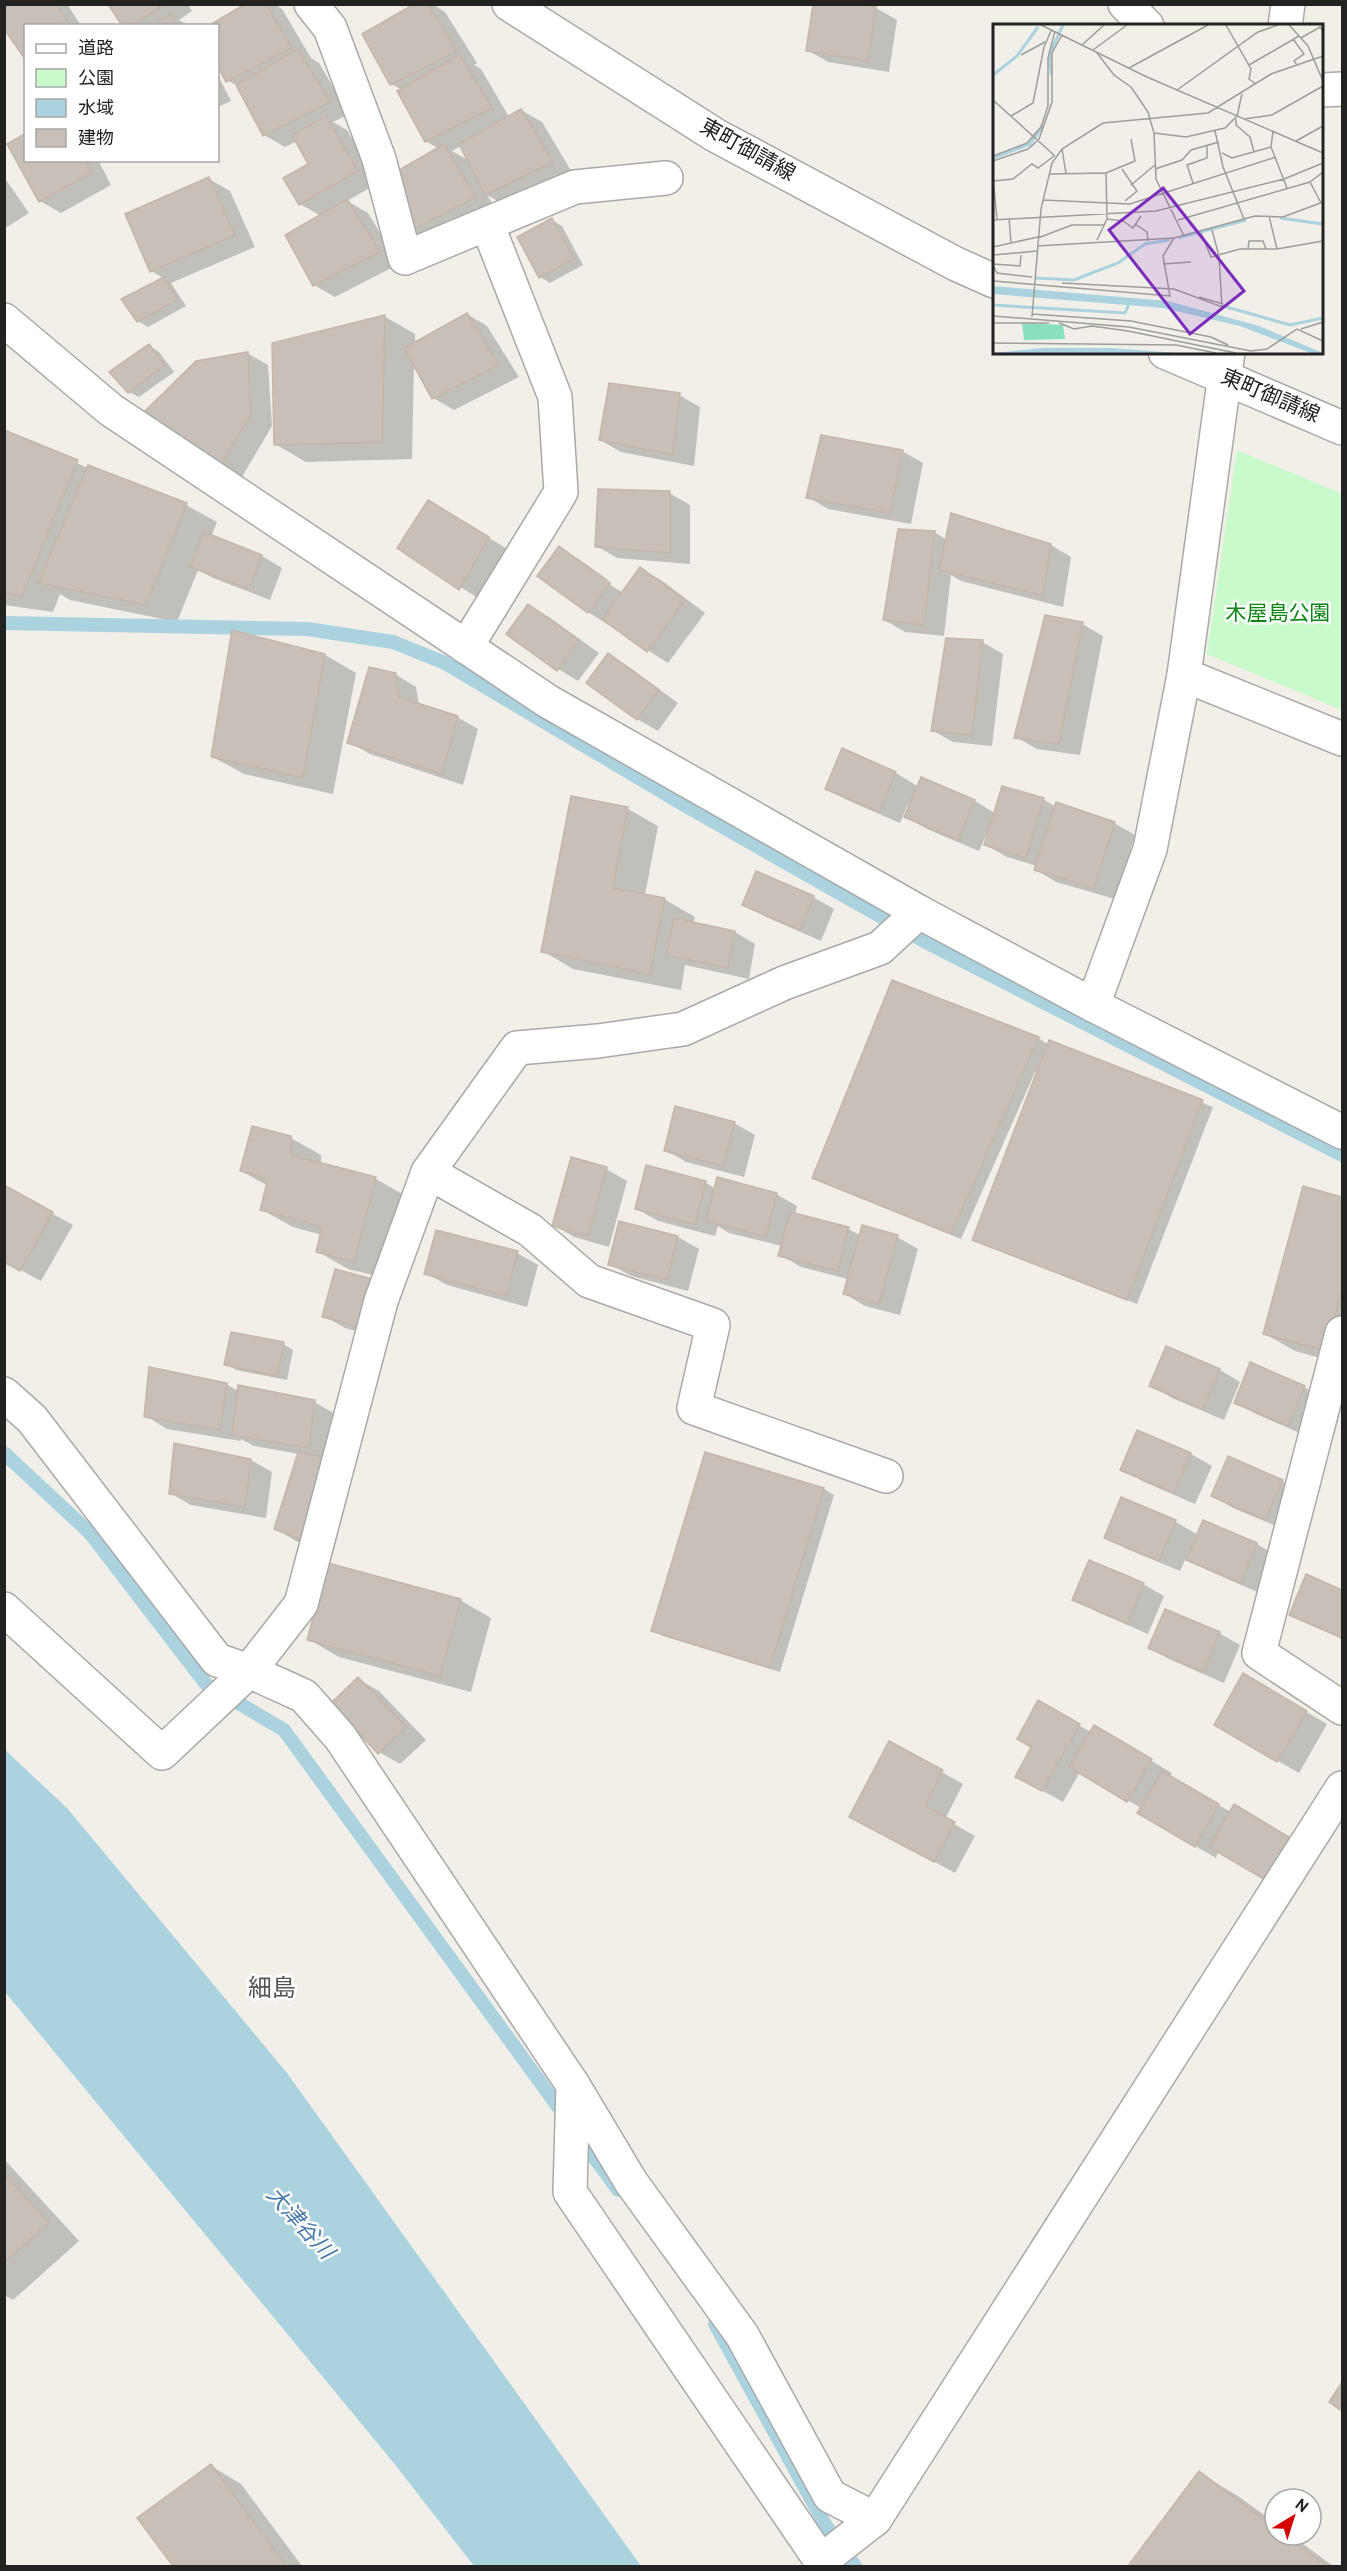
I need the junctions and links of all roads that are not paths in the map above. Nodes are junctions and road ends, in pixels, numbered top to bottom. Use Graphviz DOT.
graph roads {
  1 [pos="312,4"];
  2 [pos="509,4"];
  3 [pos="1125,4"];
  4 [pos="1288,4"];
  5 [pos="1145,24"];
  6 [pos="1285,24"];
  7 [pos="1342,89"];
  8 [pos="1323,90"];
  9 [pos="666,178"];
  10 [pos="487,224"];
  11 [pos="993,281"];
  12 [pos="4,320"];
  13 [pos="1174,354"];
  14 [pos="1226,365"];
  15 [pos="1342,428"];
  16 [pos="466,647"];
  17 [pos="1184,675"];
  18 [pos="1342,739"];
  19 [pos="919,912"];
  20 [pos="1093,1005"];
  21 [pos="1342,1132"];
  22 [pos="428,1172"];
  23 [pos="1342,1333"];
  24 [pos="4,1394"];
  25 [pos="886,1476"];
  26 [pos="4,1609"];
  27 [pos="249,1671"];
  28 [pos="1342,1708"];
  29 [pos="1342,1788"];
  30 [pos="573,2085"];
  31 [pos="875,2519"];
  1 -- 10 [label="street"];
  2 -- 11 [label="street, 東町御請線"];
  3 -- 5 [label="street"];
  4 -- 6 [label="street"];
  7 -- 8 [label="street"];
  9 -- 10 [label="street"];
  10 -- 16 [label="street"];
  12 -- 16 [label="street"];
  13 -- 14 [label="street, 東町御請線"];
  14 -- 15 [label="street, 東町御請線"];
  14 -- 17 [label="street"];
  16 -- 19 [label="street"];
  17 -- 18 [label="street"];
  17 -- 20 [label="street"];
  19 -- 20 [label="street"];
  19 -- 22 [label="street"];
  20 -- 21 [label="street"];
  22 -- 25 [label="street"];
  22 -- 27 [label="street"];
  23 -- 28 [label="street"];
  24 -- 27 [label="street"];
  26 -- 27 [label="street"];
  27 -- 30 [label="street"];
  29 -- 31 [label="street"];
  30 -- 31 [label="street"];
  30 -- 31 [label="street"];
}
